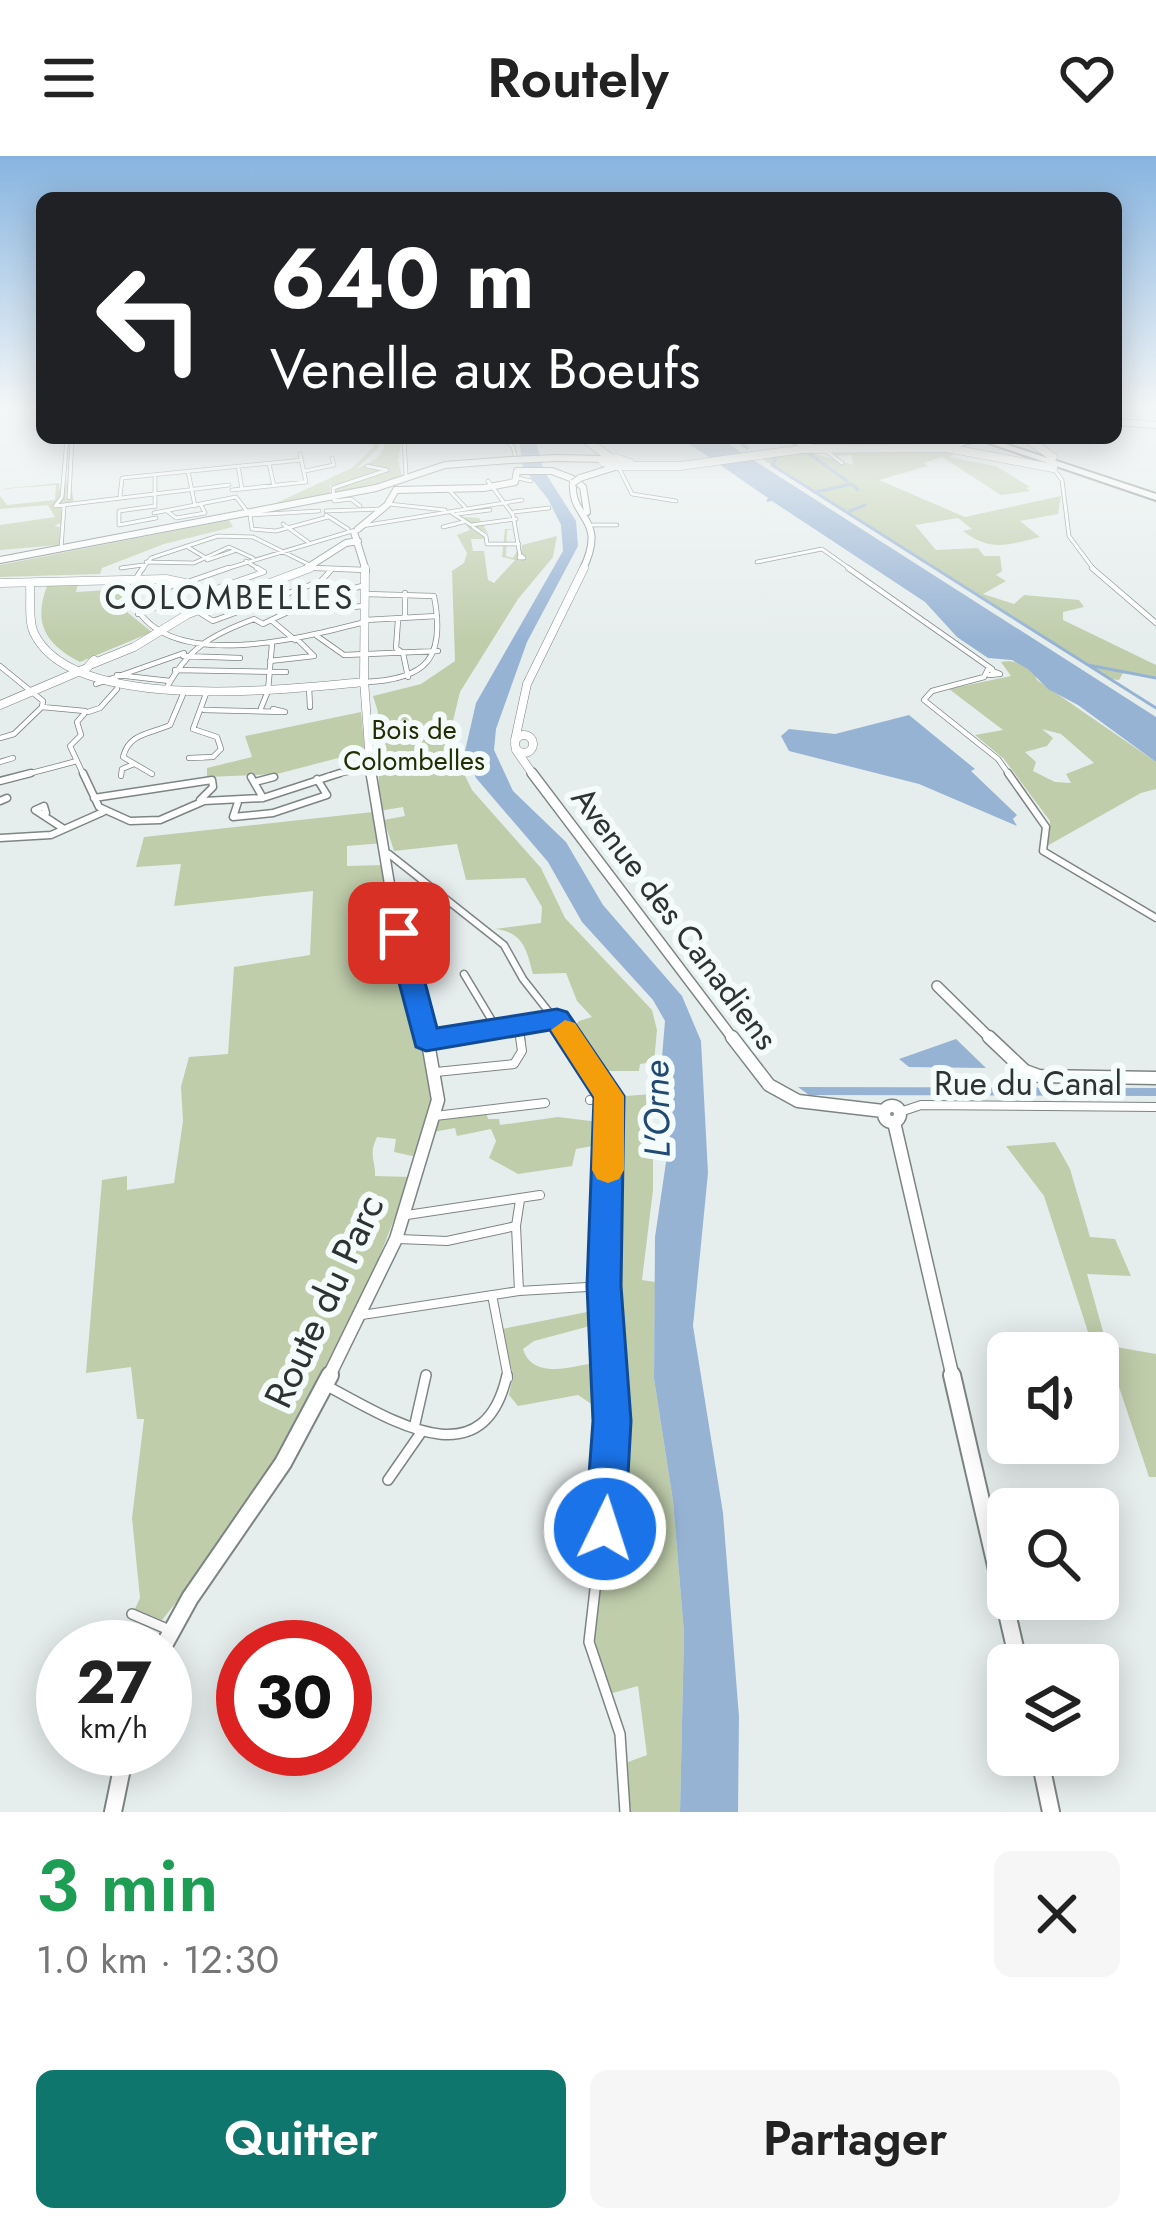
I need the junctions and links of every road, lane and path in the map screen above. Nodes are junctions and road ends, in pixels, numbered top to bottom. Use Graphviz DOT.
graph roads {
  1 [pos="63,486"];
  2 [pos="71,486"];
  3 [pos="121,486"];
  4 [pos="157,486"];
  5 [pos="271,486"];
  6 [pos="474,486"];
  7 [pos="493,486"];
  8 [pos="572,486"];
  9 [pos="583,486"];
  10 [pos="627,486"];
  11 [pos="1063,486"];
  12 [pos="1123,486"];
  13 [pos="371,487"];
  14 [pos="230,488"];
  15 [pos="391,488"];
  16 [pos="190,489"];
  17 [pos="242,489"];
  18 [pos="448,490"];
  19 [pos="332,493"];
  20 [pos="120,496"];
  21 [pos="1156,496"];
  22 [pos="236,497"];
  23 [pos="350,497"];
  24 [pos="61,499"];
  25 [pos="434,499"];
  26 [pos="72,500"];
  27 [pos="522,500"];
  28 [pos="510,501"];
  29 [pos="676,501"];
  30 [pos="159,505"];
  31 [pos="198,505"];
  32 [pos="385,506"];
  33 [pos="64,507"];
  34 [pos="428,507"];
  35 [pos="464,507"];
  36 [pos="363,508"];
  37 [pos="549,508"];
  38 [pos="490,510"];
  39 [pos="324,512"];
  40 [pos="452,512"];
  41 [pos="514,512"];
  42 [pos="248,514"];
  43 [pos="587,515"];
  44 [pos="516,519"];
  45 [pos="394,521"];
  46 [pos="463,522"];
  47 [pos="456,524"];
  48 [pos="471,525"];
  49 [pos="162,526"];
  50 [pos="286,526"];
  51 [pos="252,529"];
  52 [pos="404,529"];
  53 [pos="354,534"];
  54 [pos="245,535"];
  55 [pos="308,542"];
  56 [pos="519,544"];
  57 [pos="186,546"];
  58 [pos="61,549"];
  59 [pos="279,550"];
  60 [pos="520,556"];
  61 [pos="254,558"];
  62 [pos="0,560"];
  63 [pos="202,560"];
  64 [pos="246,561"];
  65 [pos="757,562"];
  66 [pos="144,563"];
  67 [pos="314,566"];
  68 [pos="121,568"];
  69 [pos="332,569"];
  70 [pos="366,571"];
  71 [pos="214,572"];
  72 [pos="134,579"];
  73 [pos="239,580"];
  74 [pos="321,581"];
  75 [pos="182,583"];
  76 [pos="0,584"];
  77 [pos="30,586"];
  78 [pos="254,589"];
  79 [pos="366,589"];
  80 [pos="338,590"];
  81 [pos="295,591"];
  82 [pos="203,593"];
  83 [pos="405,593"];
  84 [pos="238,596"];
  85 [pos="312,600"];
  86 [pos="219,603"];
  87 [pos="256,605"];
  88 [pos="365,606"];
  89 [pos="311,610"];
  90 [pos="197,611"];
  91 [pos="289,612"];
  92 [pos="138,614"];
  93 [pos="437,616"];
  94 [pos="401,618"];
  95 [pos="271,620"];
  96 [pos="365,621"];
  97 [pos="1156,623"];
  98 [pos="159,630"];
  99 [pos="316,635"];
  100 [pos="296,640"];
  101 [pos="197,642"];
  102 [pos="272,644"];
  103 [pos="439,651"];
  104 [pos="400,652"];
  105 [pos="183,654"];
  106 [pos="363,654"];
  107 [pos="240,658"];
  108 [pos="270,661"];
  109 [pos="0,666"];
  110 [pos="175,670"];
  111 [pos="286,672"];
  112 [pos="8,673"];
  113 [pos="73,674"];
  114 [pos="269,674"];
  115 [pos="117,675"];
  116 [pos="0,676"];
  117 [pos="408,676"];
  118 [pos="170,681"];
  119 [pos="364,682"];
  120 [pos="96,684"];
  121 [pos="312,684"];
  122 [pos="117,689"];
  123 [pos="268,690"];
  124 [pos="207,691"];
  125 [pos="165,692"];
  126 [pos="184,692"];
  127 [pos="30,694"];
  128 [pos="0,705"];
  129 [pos="42,706"];
  130 [pos="310,707"];
  131 [pos="261,708"];
  132 [pos="273,709"];
  133 [pos="202,710"];
  134 [pos="86,712"];
  135 [pos="517,722"];
  136 [pos="0,738"];
  137 [pos="528,738"];
  138 [pos="515,745"];
  139 [pos="532,750"];
  140 [pos="219,754"];
  141 [pos="13,758"];
  142 [pos="203,758"];
  143 [pos="0,761"];
  144 [pos="76,761"];
  145 [pos="134,764"];
  146 [pos="222,764"];
  147 [pos="528,765"];
  148 [pos="369,768"];
  149 [pos="45,770"];
  150 [pos="152,774"];
  151 [pos="121,776"];
  152 [pos="274,778"];
  153 [pos="317,778"];
  154 [pos="0,782"];
  155 [pos="50,782"];
  156 [pos="94,798"];
  157 [pos="262,798"];
  158 [pos="205,800"];
  159 [pos="238,802"];
  160 [pos="104,812"];
  161 [pos="46,814"];
  162 [pos="64,830"];
  163 [pos="0,838"];
  164 [pos="389,854"];
  165 [pos="1156,918"];
  166 [pos="464,974"];
  167 [pos="937,986"];
  168 [pos="557,1019"];
  169 [pos="519,1026"];
  170 [pos="497,1029"];
  171 [pos="426,1040"];
  172 [pos="436,1072"];
  173 [pos="1156,1078"];
  174 [pos="609,1096"];
  175 [pos="590,1100"];
  176 [pos="545,1102"];
  177 [pos="1156,1107"];
  178 [pos="893,1115"];
  179 [pos="434,1116"];
  180 [pos="540,1195"];
  181 [pos="520,1198"];
  182 [pos="403,1214"];
  183 [pos="517,1226"];
  184 [pos="396,1239"];
  185 [pos="604,1286"];
  186 [pos="519,1291"];
  187 [pos="492,1295"];
  188 [pos="362,1315"];
  189 [pos="426,1374"];
  190 [pos="326,1386"];
  191 [pos="417,1431"];
  192 [pos="388,1480"];
  193 [pos="132,1614"];
  194 [pos="147,1620"];
  195 [pos="178,1620"];
  196 [pos="1014,1644"];
  197 [pos="120,1776"];
  198 [pos="1044,1776"];
  199 [pos="112,1812"];
  200 [pos="625,1812"];
  201 [pos="1052,1812"];
  1 -- 24 [label="street"];
  2 -- 26 [label="street"];
  3 -- 20 [label="street"];
  4 -- 30 [label="street"];
  5 -- 17 [label="street"];
  6 -- 18 [label="street"];
  7 -- 28 [label="street"];
  8 -- 43 [label="street"];
  9 -- 43 [label="street"];
  10 -- 29 [label="street"];
  11 -- 97 [label="street"];
  12 -- 21 [label="highway"];
  13 -- 15 [label="street"];
  13 -- 19 [label="street"];
  13 -- 23 [label="street"];
  14 -- 16 [label="street"];
  14 -- 17 [label="street"];
  14 -- 22 [label="street"];
  15 -- 18 [label="street"];
  15 -- 32 [label="street"];
  16 -- 30 [label="street"];
  16 -- 31 [label="street"];
  18 -- 35 [label="street"];
  19 -- 23 [label="street"];
  19 -- 39 [label="street"];
  19 -- 42 [label="street"];
  20 -- 26 [label="street"];
  20 -- 30 [label="street"];
  22 -- 31 [label="street"];
  22 -- 42 [label="street"];
  23 -- 36 [label="street"];
  24 -- 26 [label="street"];
  24 -- 33 [label="street"];
  25 -- 34 [label="street"];
  26 -- 33 [label="street"];
  27 -- 28 [label="street"];
  28 -- 38 [label="street"];
  28 -- 41 [label="street"];
  30 -- 30 [label="street"];
  30 -- 31 [label="street"];
  30 -- 31 [label="street"];
  30 -- 49 [label="street"];
  32 -- 34 [label="street"];
  32 -- 36 [label="street"];
  32 -- 53 [label="street"];
  33 -- 58 [label="street"];
  34 -- 40 [label="street"];
  35 -- 38 [label="street"];
  35 -- 40 [label="street"];
  36 -- 39 [label="street"];
  37 -- 41 [label="street"];
  38 -- 40 [label="street"];
  39 -- 42 [label="street"];
  39 -- 50 [label="street"];
  39 -- 53 [label="street"];
  40 -- 45 [label="street"];
  40 -- 46 [label="street"];
  41 -- 44 [label="street"];
  42 -- 51 [label="street"];
  42 -- 58 [label="street"];
  43 -- 135 [label="street"];
  44 -- 48 [label="street"];
  44 -- 56 [label="street"];
  45 -- 52 [label="street"];
  45 -- 53 [label="street"];
  46 -- 47 [label="street"];
  46 -- 48 [label="street"];
  48 -- 56 [label="street"];
  50 -- 51 [label="street"];
  50 -- 55 [label="street"];
  51 -- 54 [label="street"];
  53 -- 55 [label="street"];
  53 -- 67 [label="street"];
  53 -- 70 [label="street, Route du Parc"];
  54 -- 57 [label="street"];
  54 -- 59 [label="street"];
  55 -- 59 [label="street"];
  56 -- 60 [label="street"];
  57 -- 63 [label="street"];
  57 -- 66 [label="street"];
  58 -- 62 [label="street"];
  59 -- 61 [label="street"];
  59 -- 67 [label="street"];
  61 -- 63 [label="street"];
  61 -- 64 [label="street"];
  63 -- 66 [label="street"];
  63 -- 71 [label="street"];
  64 -- 71 [label="street"];
  64 -- 73 [label="street"];
  65 -- 165 [label="street"];
  66 -- 68 [label="street"];
  66 -- 72 [label="street"];
  67 -- 69 [label="street"];
  67 -- 78 [label="street"];
  69 -- 70 [label="street"];
  69 -- 74 [label="street"];
  70 -- 79 [label="street, Route du Parc"];
  71 -- 75 [label="street"];
  72 -- 75 [label="street"];
  72 -- 77 [label="street"];
  72 -- 92 [label="street"];
  73 -- 78 [label="street"];
  73 -- 82 [label="street"];
  74 -- 80 [label="street"];
  74 -- 81 [label="street"];
  75 -- 82 [label="street"];
  75 -- 92 [label="street"];
  76 -- 77 [label="street"];
  77 -- 113 [label="street"];
  78 -- 84 [label="street"];
  79 -- 80 [label="street"];
  79 -- 83 [label="street"];
  79 -- 88 [label="street, Route du Parc"];
  80 -- 85 [label="street"];
  81 -- 85 [label="street"];
  81 -- 87 [label="street"];
  82 -- 86 [label="street"];
  83 -- 93 [label="street"];
  83 -- 94 [label="street"];
  84 -- 86 [label="street"];
  84 -- 87 [label="street"];
  85 -- 89 [label="street"];
  86 -- 90 [label="street"];
  87 -- 90 [label="street"];
  87 -- 91 [label="street"];
  88 -- 89 [label="street"];
  88 -- 96 [label="street, Route du Parc"];
  89 -- 91 [label="street"];
  90 -- 98 [label="street"];
  91 -- 95 [label="street"];
  92 -- 98 [label="street"];
  93 -- 94 [label="street"];
  93 -- 103 [label="street"];
  94 -- 96 [label="street"];
  94 -- 104 [label="street"];
  95 -- 100 [label="street"];
  95 -- 101 [label="street"];
  96 -- 99 [label="street"];
  96 -- 106 [label="street, Route du Parc"];
  98 -- 101 [label="street"];
  98 -- 113 [label="street"];
  99 -- 100 [label="street"];
  99 -- 106 [label="street"];
  100 -- 102 [label="street"];
  100 -- 108 [label="street"];
  101 -- 102 [label="street"];
  101 -- 105 [label="street"];
  102 -- 108 [label="street"];
  103 -- 104 [label="street"];
  103 -- 117 [label="street"];
  104 -- 106 [label="street"];
  104 -- 117 [label="street"];
  105 -- 107 [label="street"];
  105 -- 110 [label="street"];
  105 -- 115 [label="street"];
  106 -- 119 [label="street, Route du Parc"];
  108 -- 114 [label="street"];
  109 -- 112 [label="street"];
  110 -- 114 [label="street"];
  110 -- 118 [label="street"];
  111 -- 114 [label="street"];
  112 -- 116 [label="street"];
  112 -- 127 [label="street"];
  113 -- 120 [label="street"];
  113 -- 127 [label="street"];
  114 -- 123 [label="street"];
  115 -- 118 [label="street"];
  115 -- 120 [label="street"];
  117 -- 119 [label="street"];
  118 -- 125 [label="street"];
  119 -- 121 [label="street"];
  119 -- 148 [label="street, Route du Parc"];
  120 -- 122 [label="street"];
  121 -- 123 [label="street"];
  121 -- 130 [label="street"];
  122 -- 125 [label="street"];
  122 -- 134 [label="street"];
  123 -- 124 [label="street"];
  123 -- 131 [label="street"];
  124 -- 126 [label="street"];
  124 -- 133 [label="street"];
  125 -- 126 [label="street"];
  126 -- 145 [label="street"];
  127 -- 128 [label="street"];
  127 -- 129 [label="street"];
  129 -- 134 [label="street"];
  129 -- 136 [label="street"];
  131 -- 132 [label="street"];
  131 -- 133 [label="street"];
  133 -- 140 [label="street"];
  134 -- 144 [label="street"];
  135 -- 137 [label="street"];
  135 -- 138 [label="street"];
  137 -- 138 [label="street"];
  137 -- 139 [label="street"];
  138 -- 139 [label="street"];
  138 -- 147 [label="street, Avenue des Canadiens"];
  139 -- 147 [label="street"];
  140 -- 142 [label="street"];
  140 -- 146 [label="street"];
  141 -- 143 [label="street"];
  144 -- 149 [label="street"];
  144 -- 156 [label="street"];
  145 -- 150 [label="street"];
  145 -- 151 [label="street"];
  147 -- 178 [label="street, Avenue des Canadiens"];
  148 -- 153 [label="street"];
  148 -- 164 [label="street, Route du Parc"];
  149 -- 154 [label="street"];
  149 -- 155 [label="street"];
  152 -- 157 [label="street"];
  153 -- 157 [label="street"];
  153 -- 159 [label="street"];
  156 -- 158 [label="street"];
  156 -- 160 [label="street"];
  157 -- 159 [label="street"];
  158 -- 159 [label="street"];
  158 -- 160 [label="street"];
  160 -- 162 [label="street"];
  161 -- 162 [label="street"];
  162 -- 163 [label="street"];
  164 -- 168 [label="street"];
  164 -- 171 [label="street, Route du Parc"];
  166 -- 170 [label="street"];
  167 -- 173 [label="street"];
  168 -- 169 [label="street"];
  168 -- 174 [label="street"];
  169 -- 170 [label="street"];
  169 -- 172 [label="street"];
  170 -- 171 [label="street"];
  171 -- 172 [label="street, Route du Parc"];
  172 -- 179 [label="street, Route du Parc"];
  174 -- 175 [label="street"];
  174 -- 185 [label="street"];
  176 -- 179 [label="street"];
  177 -- 178 [label="street, Rue du Canal"];
  178 -- 196 [label="street"];
  179 -- 182 [label="street, Route du Parc"];
  180 -- 181 [label="street"];
  181 -- 182 [label="street"];
  181 -- 183 [label="street"];
  182 -- 184 [label="street, Route du Parc"];
  183 -- 184 [label="street"];
  183 -- 186 [label="street"];
  184 -- 188 [label="street, Route du Parc"];
  185 -- 186 [label="street"];
  185 -- 200 [label="street"];
  186 -- 187 [label="street"];
  187 -- 188 [label="street"];
  187 -- 191 [label="street"];
  188 -- 190 [label="street, Route du Parc"];
  189 -- 191 [label="street"];
  190 -- 191 [label="street"];
  190 -- 195 [label="street, Route du Parc"];
  191 -- 192 [label="street"];
  193 -- 194 [label="street"];
  197 -- 199 [label="street"];
  198 -- 201 [label="street"];
}
